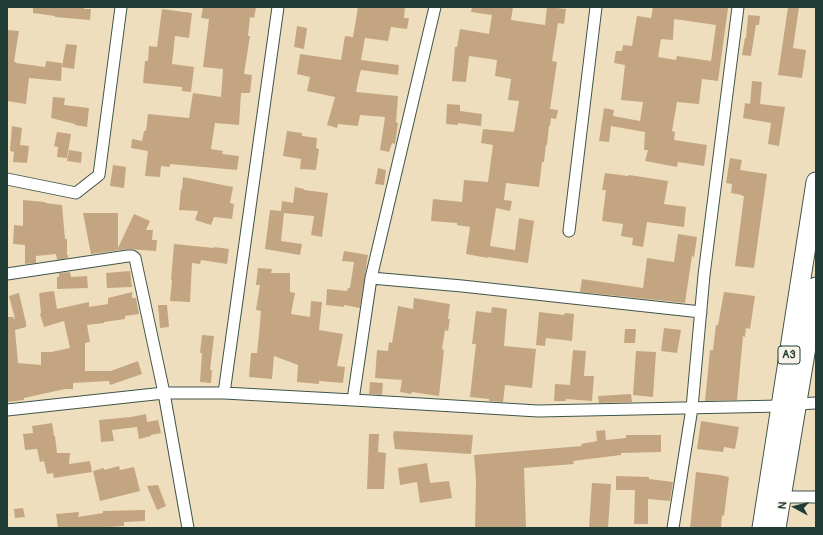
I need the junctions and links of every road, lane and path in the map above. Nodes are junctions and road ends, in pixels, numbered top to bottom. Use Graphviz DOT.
graph roads {
  1 [pos="121,7"];
  2 [pos="278,7"];
  3 [pos="435,7"];
  4 [pos="596,7"];
  5 [pos="738,7"];
  6 [pos="7,179"];
  7 [pos="816,182"];
  8 [pos="569,231"];
  9 [pos="7,274"];
  10 [pos="372,278"];
  11 [pos="816,287"];
  12 [pos="701,312"];
  13 [pos="164,393"];
  14 [pos="224,394"];
  15 [pos="352,400"];
  16 [pos="816,403"];
  17 [pos="789,405"];
  18 [pos="692,408"];
  19 [pos="7,410"];
  20 [pos="781,497"];
  21 [pos="816,497"];
  22 [pos="187,528"];
  23 [pos="673,528"];
  24 [pos="762,528"];
  25 [pos="776,528"];
  1 -- 6 [label="street"];
  2 -- 14 [label="street"];
  3 -- 10 [label="street"];
  4 -- 8 [label="street"];
  5 -- 12 [label="street"];
  7 -- 17 [label="highway, A3"];
  9 -- 13 [label="street"];
  10 -- 12 [label="street"];
  10 -- 15 [label="street"];
  11 -- 17 [label="highway, A3"];
  12 -- 18 [label="street"];
  13 -- 14 [label="street"];
  13 -- 19 [label="street"];
  13 -- 22 [label="street"];
  14 -- 15 [label="street"];
  15 -- 18 [label="street"];
  16 -- 17 [label="street"];
  17 -- 18 [label="street"];
  17 -- 20 [label="highway, A3"];
  17 -- 24 [label="highway, A3"];
  18 -- 23 [label="street"];
  20 -- 21 [label="street"];
  20 -- 25 [label="highway, A3"];
}
